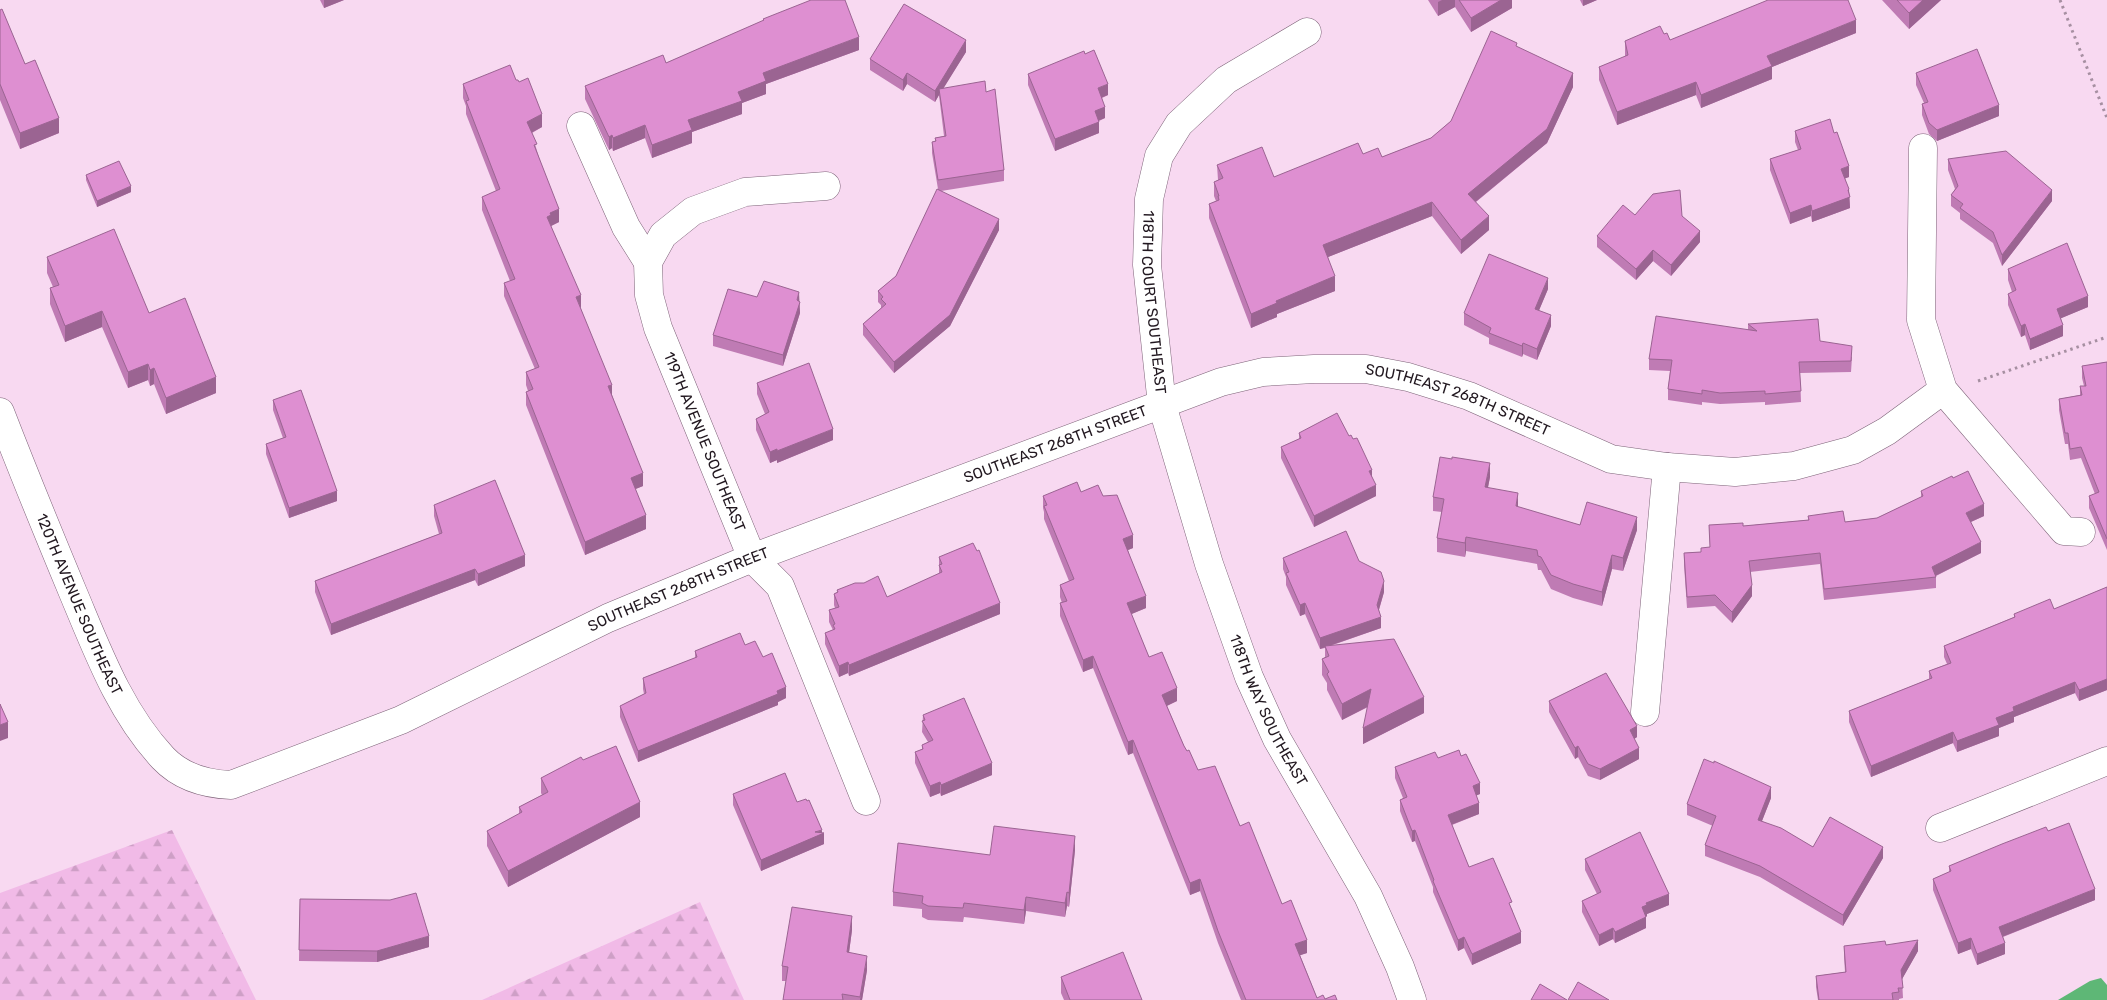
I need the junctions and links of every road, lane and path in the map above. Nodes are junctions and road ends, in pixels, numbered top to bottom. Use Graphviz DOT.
graph roads {
  1 [pos="2060,0"];
  2 [pos="1307,32"];
  3 [pos="2107,118"];
  4 [pos="581,126"];
  5 [pos="1923,148"];
  6 [pos="826,186"];
  7 [pos="648,262"];
  8 [pos="2107,337"];
  9 [pos="1943,390"];
  10 [pos="1162,405"];
  11 [pos="0,412"];
  12 [pos="1667,467"];
  13 [pos="2081,532"];
  14 [pos="752,558"];
  15 [pos="1645,712"];
  16 [pos="2107,761"];
  17 [pos="188,776"];
  18 [pos="866,801"];
  19 [pos="1940,828"];
  20 [pos="1412,1000"];
  1 -- 3 [label="path"];
  2 -- 10 [label="street, 118TH COURT SOUTHEAST"];
  4 -- 7 [label="street"];
  5 -- 9 [label="street"];
  6 -- 7 [label="street"];
  7 -- 14 [label="street, 119TH AVENUE SOUTHEAST"];
  8 -- 9 [label="path"];
  9 -- 12 [label="street, SOUTHEAST 268TH STREET"];
  9 -- 13 [label="street"];
  10 -- 12 [label="street, SOUTHEAST 268TH STREET"];
  10 -- 14 [label="street, SOUTHEAST 268TH STREET"];
  10 -- 20 [label="street, 118TH WAY SOUTHEAST"];
  11 -- 17 [label="street, 120TH AVENUE SOUTHEAST"];
  12 -- 15 [label="street"];
  14 -- 17 [label="street, SOUTHEAST 268TH STREET"];
  14 -- 18 [label="street, 119TH AVENUE SOUTHEAST"];
  16 -- 19 [label="street"];
}
